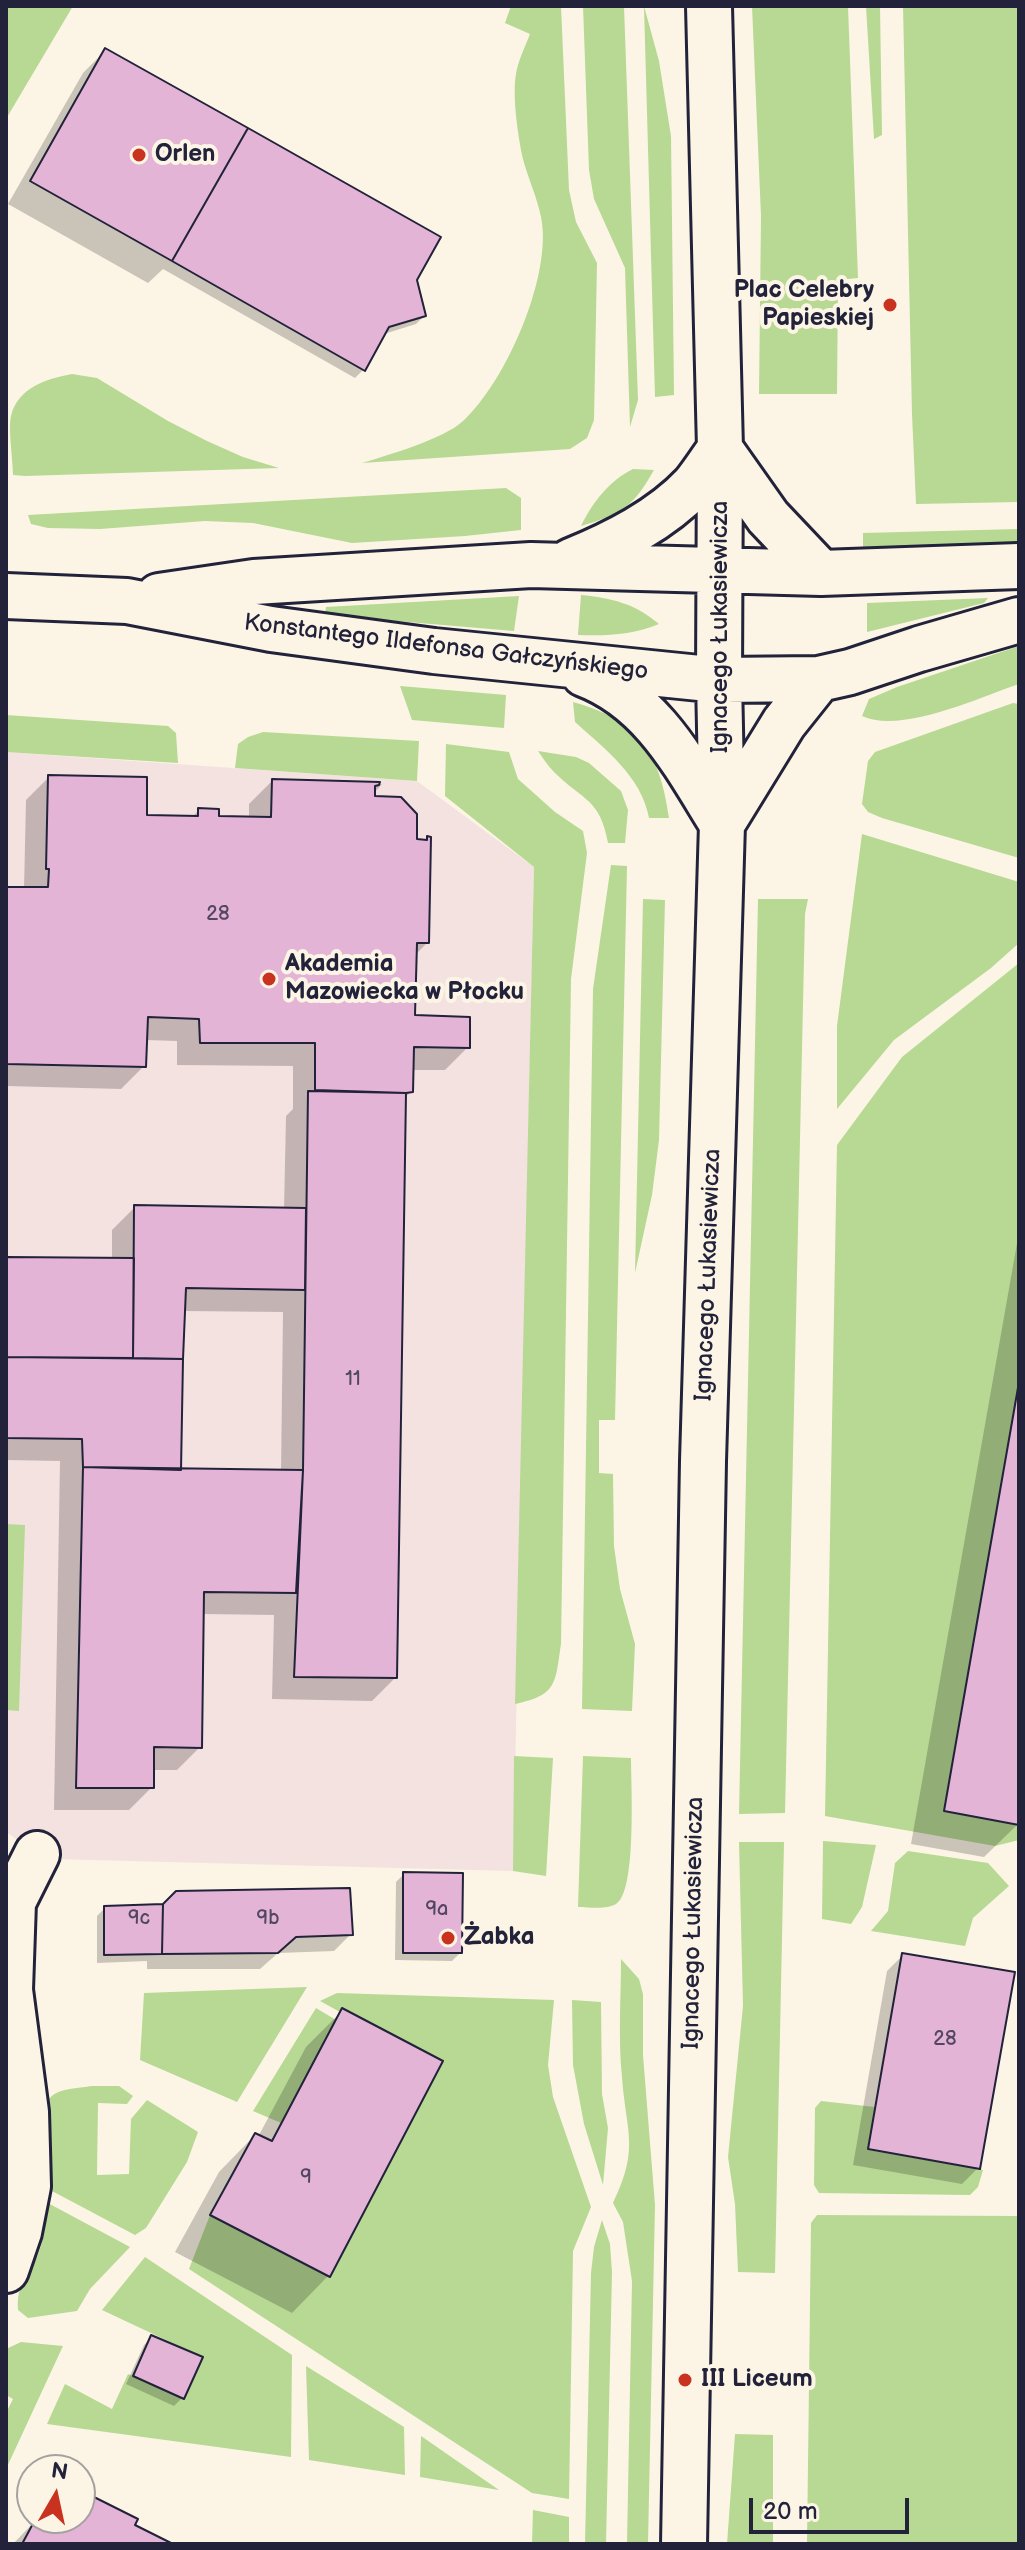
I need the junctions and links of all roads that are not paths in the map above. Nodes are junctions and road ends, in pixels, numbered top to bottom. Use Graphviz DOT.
graph roads {
  1 [pos="709,6"];
  2 [pos="720,449"];
  3 [pos="562,564"];
  4 [pos="1019,566"];
  5 [pos="720,570"];
  6 [pos="821,573"];
  7 [pos="6,596"];
  8 [pos="127,601"];
  9 [pos="1019,620"];
  10 [pos="554,662"];
  11 [pos="819,679"];
  12 [pos="719,680"];
  13 [pos="722,824"];
  14 [pos="37,1854"];
  15 [pos="6,2270"];
  16 [pos="684,2544"];
  1 -- 2 [label="street, Ignacego Łukasiewicza"];
  2 -- 3 [label="street"];
  2 -- 5 [label="street, Ignacego Łukasiewicza"];
  2 -- 6 [label="street"];
  3 -- 5 [label="street, Konstantego Ildefonsa Gałczyńskiego"];
  3 -- 8 [label="street, Konstantego Ildefonsa Gałczyńskiego"];
  4 -- 6 [label="street, Konstantego Ildefonsa Gałczyńskiego"];
  5 -- 6 [label="street, Konstantego Ildefonsa Gałczyńskiego"];
  5 -- 12 [label="street, Ignacego Łukasiewicza"];
  7 -- 8 [label="street, Konstantego Ildefonsa Gałczyńskiego"];
  8 -- 10 [label="street, Konstantego Ildefonsa Gałczyńskiego"];
  9 -- 11 [label="street, Konstantego Ildefonsa Gałczyńskiego"];
  10 -- 12 [label="street, Konstantego Ildefonsa Gałczyńskiego"];
  10 -- 13 [label="street"];
  11 -- 12 [label="street, Konstantego Ildefonsa Gałczyńskiego"];
  11 -- 13 [label="street"];
  12 -- 13 [label="street, Ignacego Łukasiewicza"];
  13 -- 16 [label="street, Ignacego Łukasiewicza"];
  14 -- 15 [label="street"];
}
